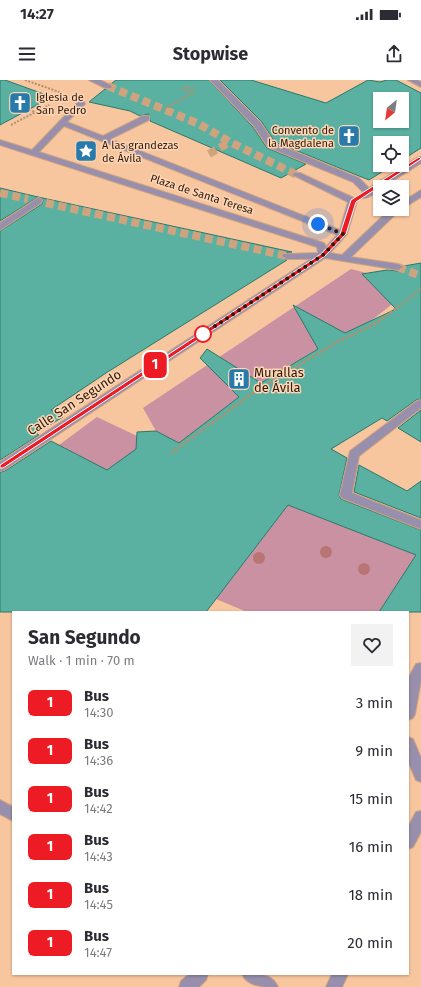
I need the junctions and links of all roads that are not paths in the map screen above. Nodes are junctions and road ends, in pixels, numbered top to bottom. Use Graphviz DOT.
graph roads {
  1 [pos="93,80"];
  2 [pos="214,80"];
  3 [pos="412,80"];
  4 [pos="421,85"];
  5 [pos="108,86"];
  6 [pos="81,104"];
  7 [pos="146,118"];
  8 [pos="62,123"];
  9 [pos="104,139"];
  10 [pos="0,142"];
  11 [pos="33,153"];
  12 [pos="421,159"];
  13 [pos="297,175"];
  14 [pos="369,193"];
  15 [pos="421,193"];
  16 [pos="28,199"];
  17 [pos="353,201"];
  18 [pos="409,201"];
  19 [pos="388,216"];
  20 [pos="0,226"];
  21 [pos="343,234"];
  22 [pos="323,255"];
  23 [pos="287,256"];
  24 [pos="345,257"];
  25 [pos="398,267"];
  26 [pos="421,403"];
  27 [pos="0,466"];
  28 [pos="421,525"];
  29 [pos="421,668"];
  30 [pos="409,708"];
  31 [pos="409,746"];
  32 [pos="421,776"];
  33 [pos="0,806"];
  34 [pos="12,814"];
  35 [pos="421,817"];
  36 [pos="409,840"];
  37 [pos="199,975"];
  38 [pos="252,975"];
  39 [pos="340,975"];
  40 [pos="187,987"];
  41 [pos="270,987"];
  42 [pos="334,987"];
  1 -- 5 [label="street"];
  2 -- 14 [label="street"];
  3 -- 4 [label="street"];
  6 -- 8 [label="street"];
  7 -- 9 [label="street"];
  8 -- 9 [label="street, Plaza de Santa Teresa"];
  8 -- 11 [label="street"];
  9 -- 21 [label="street, Plaza de Santa Teresa"];
  10 -- 11 [label="street, Plaza de Santa Teresa"];
  11 -- 22 [label="street, Plaza de Santa Teresa"];
  12 -- 14 [label="street"];
  13 -- 17 [label="street"];
  14 -- 17 [label="street"];
  15 -- 18 [label="street"];
  16 -- 20 [label="street"];
  17 -- 21 [label="street, Calle San Segundo"];
  19 -- 24 [label="street"];
  21 -- 22 [label="street, Calle San Segundo"];
  22 -- 23 [label="street"];
  22 -- 24 [label="street"];
  22 -- 27 [label="street, Calle San Segundo"];
  24 -- 25 [label="street"];
  26 -- 28 [label="street"];
  29 -- 30 [label="street"];
  31 -- 32 [label="street"];
  33 -- 34 [label="street"];
  35 -- 36 [label="street"];
  37 -- 40 [label="street"];
  38 -- 41 [label="street"];
  39 -- 42 [label="street"];
}
